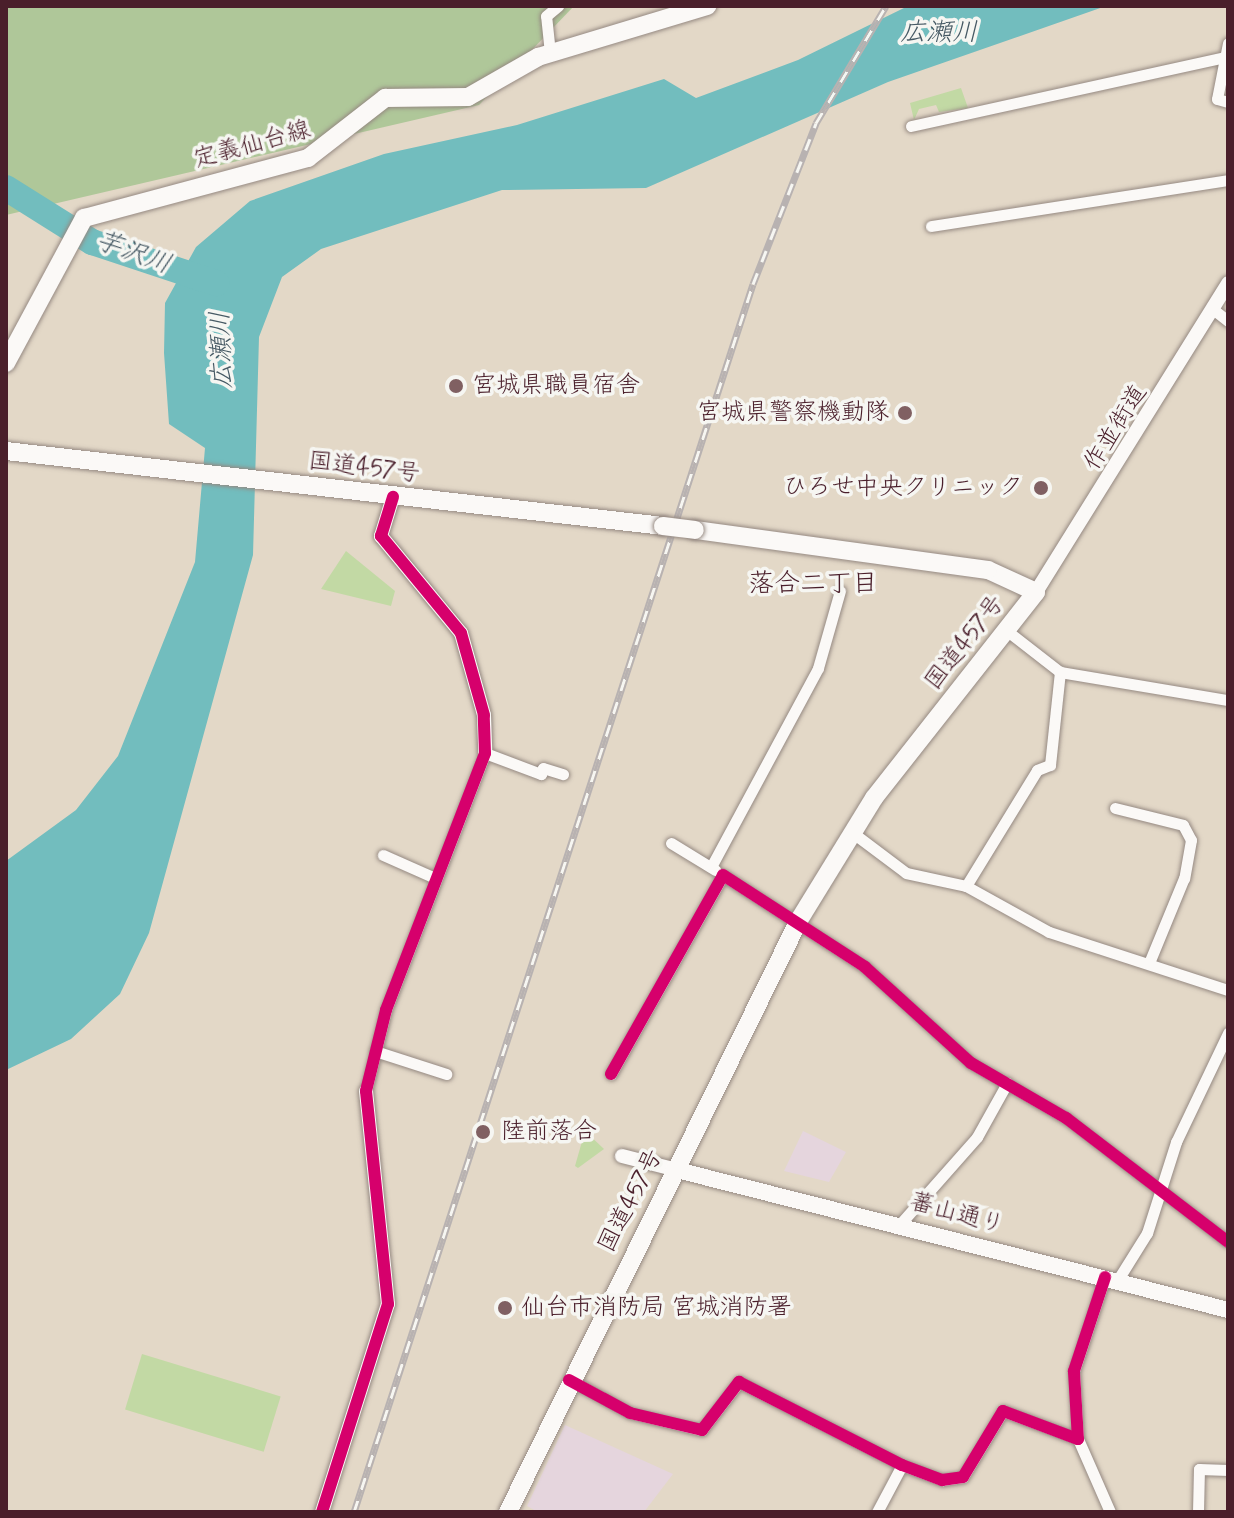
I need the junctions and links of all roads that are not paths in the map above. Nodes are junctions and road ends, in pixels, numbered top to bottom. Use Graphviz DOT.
graph roads {
  1 [pos="558,6"];
  2 [pos="707,6"];
  3 [pos="1228,43"];
  4 [pos="550,53"];
  5 [pos="1225,57"];
  6 [pos="1228,102"];
  7 [pos="911,126"];
  8 [pos="1228,180"];
  9 [pos="931,226"];
  10 [pos="1228,283"];
  11 [pos="1214,310"];
  12 [pos="1228,321"];
  13 [pos="6,363"];
  14 [pos="6,451"];
  15 [pos="393,497"];
  16 [pos="840,591"];
  17 [pos="1036,592"];
  18 [pos="1006,630"];
  19 [pos="1060,672"];
  20 [pos="1228,700"];
  21 [pos="485,753"];
  22 [pos="563,774"];
  23 [pos="1115,808"];
  24 [pos="853,833"];
  25 [pos="671,843"];
  26 [pos="383,855"];
  27 [pos="711,867"];
  28 [pos="723,875"];
  29 [pos="435,878"];
  30 [pos="966,886"];
  31 [pos="799,920"];
  32 [pos="1149,963"];
  33 [pos="1228,990"];
  34 [pos="1228,1033"];
  35 [pos="375,1051"];
  36 [pos="446,1074"];
  37 [pos="611,1074"];
  38 [pos="1007,1083"];
  39 [pos="366,1091"];
  40 [pos="622,1156"];
  41 [pos="673,1169"];
  42 [pos="1161,1191"];
  43 [pos="901,1223"];
  44 [pos="1228,1242"];
  45 [pos="1111,1279"];
  46 [pos="1228,1310"];
  47 [pos="569,1380"];
  48 [pos="1078,1439"];
  49 [pos="902,1465"];
  50 [pos="1228,1470"];
  51 [pos="322,1512"];
  52 [pos="508,1512"];
  53 [pos="877,1512"];
  54 [pos="1110,1512"];
  55 [pos="1198,1512"];
  1 -- 4 [label="street"];
  2 -- 4 [label="main road, 定義仙台線"];
  3 -- 5 [label="street"];
  4 -- 13 [label="main road, 定義仙台線"];
  5 -- 6 [label="street"];
  5 -- 7 [label="street"];
  8 -- 9 [label="street"];
  10 -- 11 [label="street, 作並街道"];
  11 -- 12 [label="street"];
  11 -- 17 [label="street, 作並街道"];
  14 -- 15 [label="main road, 国道457号"];
  15 -- 17 [label="main road, 国道457号, bridge"];
  15 -- 21 [label="street"];
  16 -- 27 [label="street"];
  17 -- 18 [label="main road, 国道457号"];
  18 -- 19 [label="street"];
  18 -- 24 [label="main road, 国道457号"];
  19 -- 20 [label="street"];
  19 -- 30 [label="street"];
  21 -- 22 [label="street"];
  21 -- 29 [label="street"];
  23 -- 32 [label="street"];
  24 -- 30 [label="street"];
  24 -- 31 [label="main road, 国道457号"];
  25 -- 27 [label="street"];
  26 -- 29 [label="street"];
  27 -- 28 [label="street"];
  28 -- 31 [label="street"];
  28 -- 37 [label="street"];
  29 -- 35 [label="street"];
  30 -- 32 [label="street"];
  31 -- 38 [label="street"];
  31 -- 41 [label="main road, 国道457号"];
  32 -- 33 [label="street"];
  34 -- 42 [label="street"];
  35 -- 36 [label="street"];
  35 -- 39 [label="street"];
  38 -- 42 [label="street"];
  38 -- 43 [label="street"];
  39 -- 51 [label="street"];
  40 -- 41 [label="street"];
  41 -- 43 [label="main road, 蕃山通り"];
  41 -- 47 [label="main road, 国道457号"];
  42 -- 44 [label="street"];
  42 -- 45 [label="street"];
  43 -- 45 [label="main road, 蕃山通り"];
  45 -- 46 [label="main road, 蕃山通り"];
  45 -- 48 [label="street"];
  47 -- 49 [label="street"];
  47 -- 52 [label="main road, 国道457号"];
  48 -- 49 [label="street"];
  48 -- 54 [label="street"];
  49 -- 53 [label="street"];
  50 -- 55 [label="street"];
}
